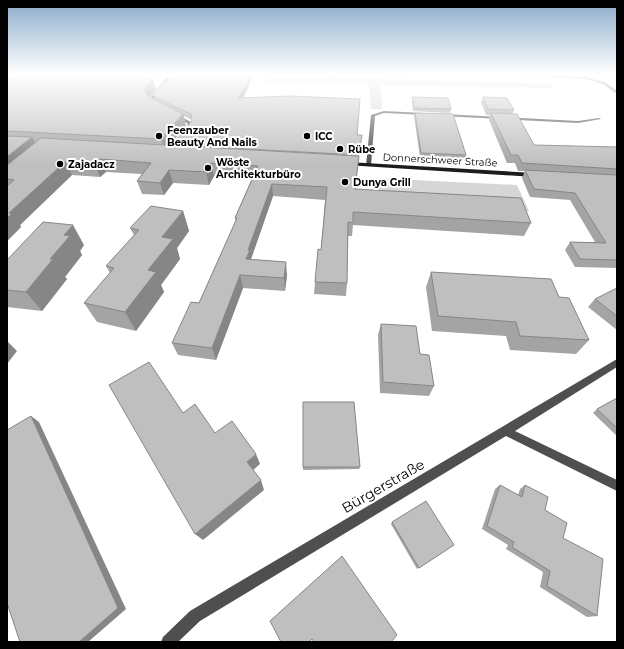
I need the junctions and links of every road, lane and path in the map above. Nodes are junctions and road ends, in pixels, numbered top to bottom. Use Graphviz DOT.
graph roads {
  1 [pos="153,103"];
  2 [pos="161,108"];
  3 [pos="168,112"];
  4 [pos="430,114"];
  5 [pos="438,115"];
  6 [pos="599,119"];
  7 [pos="181,137"];
  8 [pos="344,164"];
  9 [pos="368,165"];
  10 [pos="540,175"];
  11 [pos="617,363"];
  12 [pos="506,431"];
  13 [pos="617,486"];
  14 [pos="168,642"];
  1 -- 2 [label="street"];
  3 -- 7 [label="street"];
  4 -- 9 [label="street"];
  5 -- 6 [label="street"];
  8 -- 9 [label="main road, Donnerschweer Straße"];
  9 -- 10 [label="main road, Donnerschweer Straße"];
  11 -- 12 [label="street, Bürgerstraße"];
  12 -- 13 [label="street"];
  12 -- 14 [label="street, Bürgerstraße"];
}
